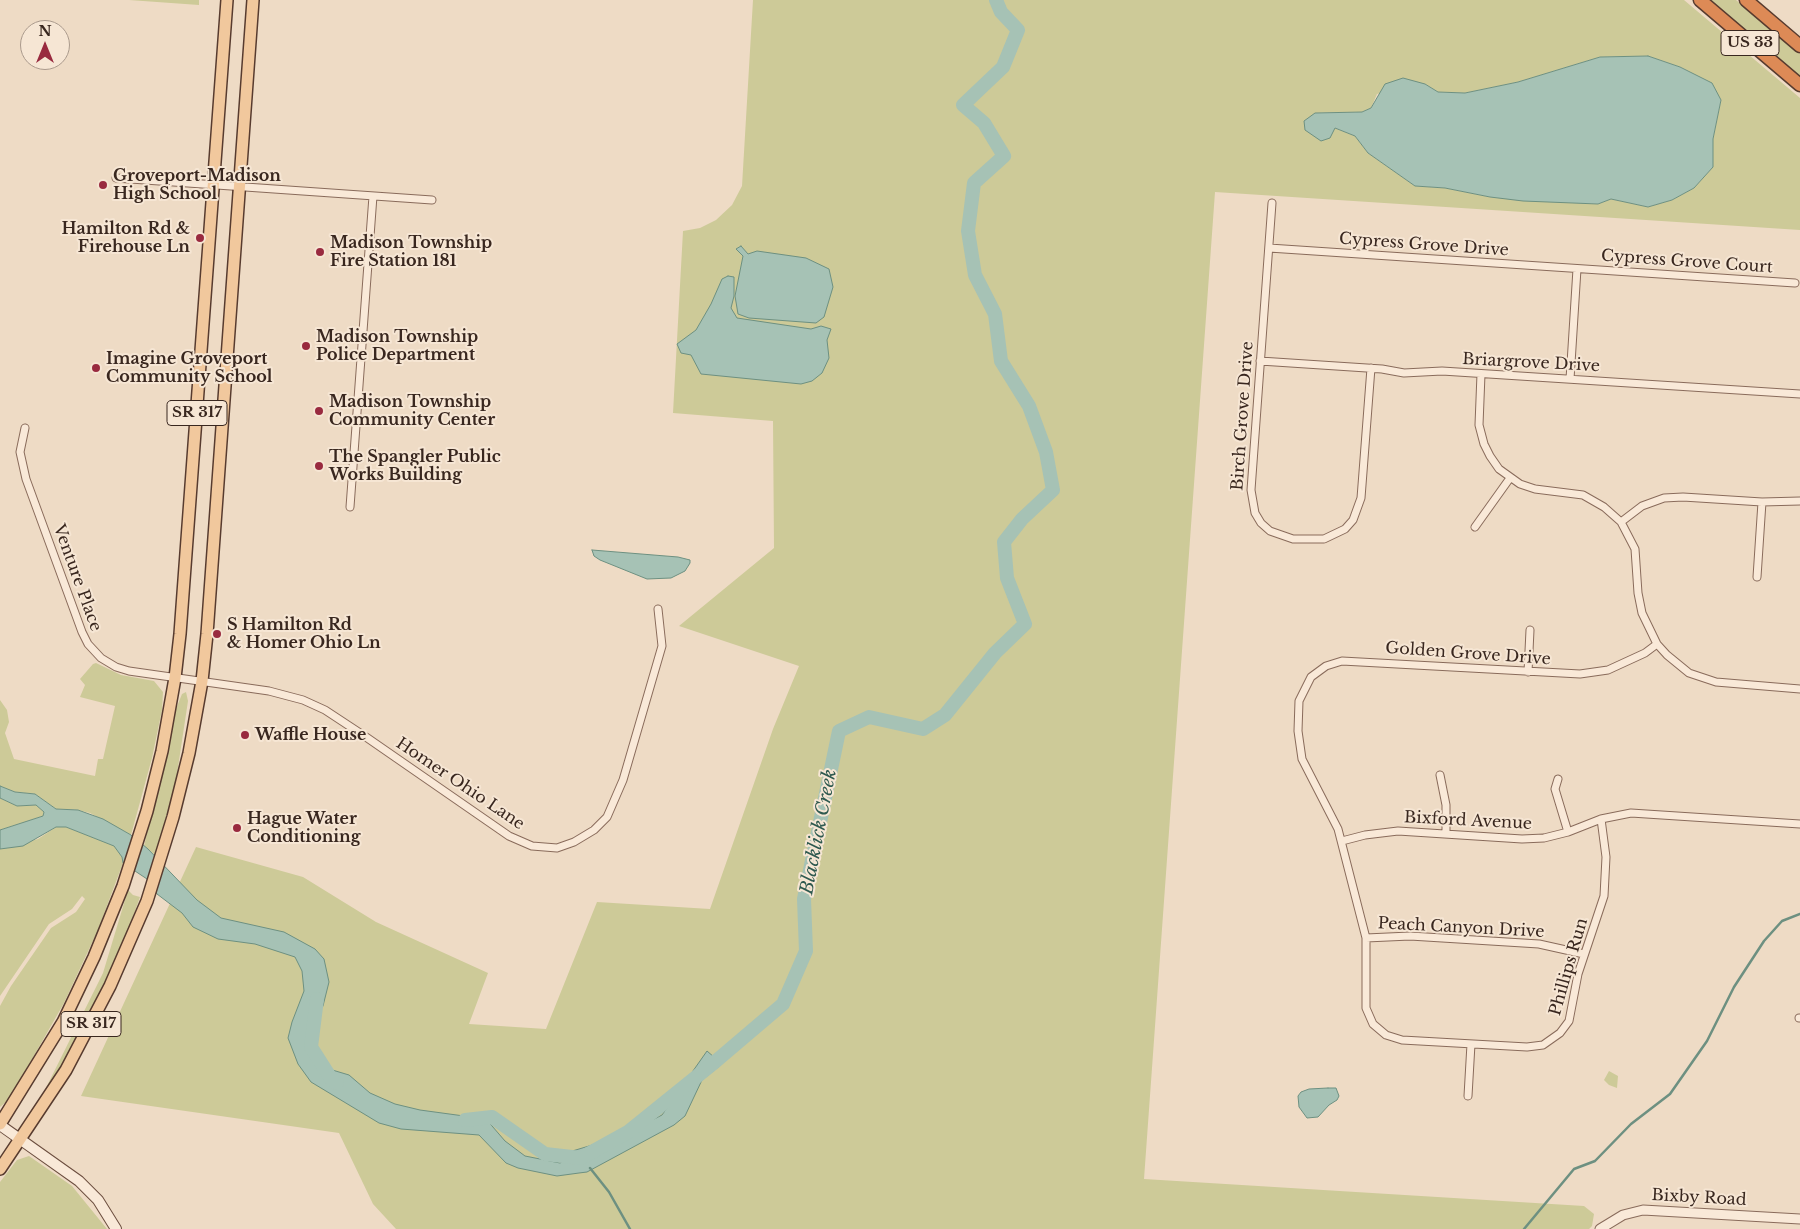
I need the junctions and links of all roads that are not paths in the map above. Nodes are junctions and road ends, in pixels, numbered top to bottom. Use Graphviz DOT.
graph roads {
  1 [pos="227,0"];
  2 [pos="253,0"];
  3 [pos="1700,0"];
  4 [pos="1746,0"];
  5 [pos="1800,46"];
  6 [pos="1800,85"];
  7 [pos="116,178"];
  8 [pos="214,185"];
  9 [pos="239,187"];
  10 [pos="373,196"];
  11 [pos="432,200"];
  12 [pos="1272,203"];
  13 [pos="1269,248"];
  14 [pos="1577,269"];
  15 [pos="1795,283"];
  16 [pos="1260,361"];
  17 [pos="1371,368"];
  18 [pos="1481,374"];
  19 [pos="1570,379"];
  20 [pos="1800,394"];
  21 [pos="25,428"];
  22 [pos="1510,478"];
  23 [pos="1800,501"];
  24 [pos="1762,502"];
  25 [pos="350,506"];
  26 [pos="1621,522"];
  27 [pos="1475,527"];
  28 [pos="1757,577"];
  29 [pos="658,609"];
  30 [pos="1530,630"];
  31 [pos="1657,644"];
  32 [pos="1528,672"];
  33 [pos="175,678"];
  34 [pos="202,681"];
  35 [pos="1800,689"];
  36 [pos="1440,775"];
  37 [pos="1558,779"];
  38 [pos="1601,819"];
  39 [pos="1800,824"];
  40 [pos="1568,832"];
  41 [pos="1446,834"];
  42 [pos="1342,841"];
  43 [pos="1366,938"];
  44 [pos="1584,954"];
  45 [pos="1471,1044"];
  46 [pos="1468,1096"];
  47 [pos="0,1124"];
  48 [pos="21,1140"];
  49 [pos="0,1169"];
  50 [pos="1800,1219"];
  51 [pos="116,1229"];
  52 [pos="1600,1229"];
  1 -- 8 [label="main road, SR 317"];
  2 -- 9 [label="main road, SR 317"];
  3 -- 6 [label="highway, US 33"];
  4 -- 5 [label="highway, US 33"];
  7 -- 8 [label="street"];
  8 -- 9 [label="street"];
  8 -- 33 [label="main road, SR 317"];
  9 -- 10 [label="street"];
  9 -- 34 [label="main road, SR 317"];
  10 -- 11 [label="street"];
  10 -- 25 [label="street"];
  12 -- 13 [label="street, Birch Grove Drive"];
  13 -- 14 [label="street, Cypress Grove Drive"];
  13 -- 16 [label="street, Birch Grove Drive"];
  14 -- 15 [label="street, Cypress Grove Court"];
  14 -- 19 [label="street"];
  16 -- 17 [label="street, Briargrove Drive"];
  16 -- 17 [label="street, Birch Grove Drive"];
  17 -- 18 [label="street, Briargrove Drive"];
  18 -- 19 [label="street, Briargrove Drive"];
  18 -- 22 [label="street"];
  19 -- 20 [label="street, Briargrove Drive"];
  21 -- 33 [label="street, Venture Place"];
  22 -- 26 [label="street"];
  22 -- 27 [label="street"];
  23 -- 24 [label="street"];
  24 -- 26 [label="street"];
  24 -- 28 [label="street"];
  26 -- 31 [label="street"];
  29 -- 34 [label="street, Homer Ohio Lane"];
  30 -- 32 [label="street"];
  31 -- 32 [label="street, Golden Grove Drive"];
  31 -- 35 [label="street"];
  32 -- 42 [label="street, Golden Grove Drive"];
  33 -- 34 [label="street, Homer Ohio Lane"];
  33 -- 47 [label="main road, SR 317"];
  34 -- 48 [label="main road, SR 317"];
  36 -- 41 [label="street"];
  37 -- 40 [label="street"];
  38 -- 39 [label="street, Bixford Avenue"];
  38 -- 40 [label="street, Bixford Avenue"];
  38 -- 44 [label="street, Phillips Run"];
  40 -- 41 [label="street, Bixford Avenue"];
  41 -- 42 [label="street, Bixford Avenue"];
  42 -- 43 [label="street"];
  43 -- 44 [label="street, Peach Canyon Drive"];
  43 -- 45 [label="street, Phillips Run"];
  44 -- 45 [label="street, Phillips Run"];
  45 -- 46 [label="street"];
  47 -- 48 [label="main road"];
  48 -- 49 [label="main road, SR 317"];
  48 -- 51 [label="main road"];
  50 -- 52 [label="street, Bixby Road"];
}
